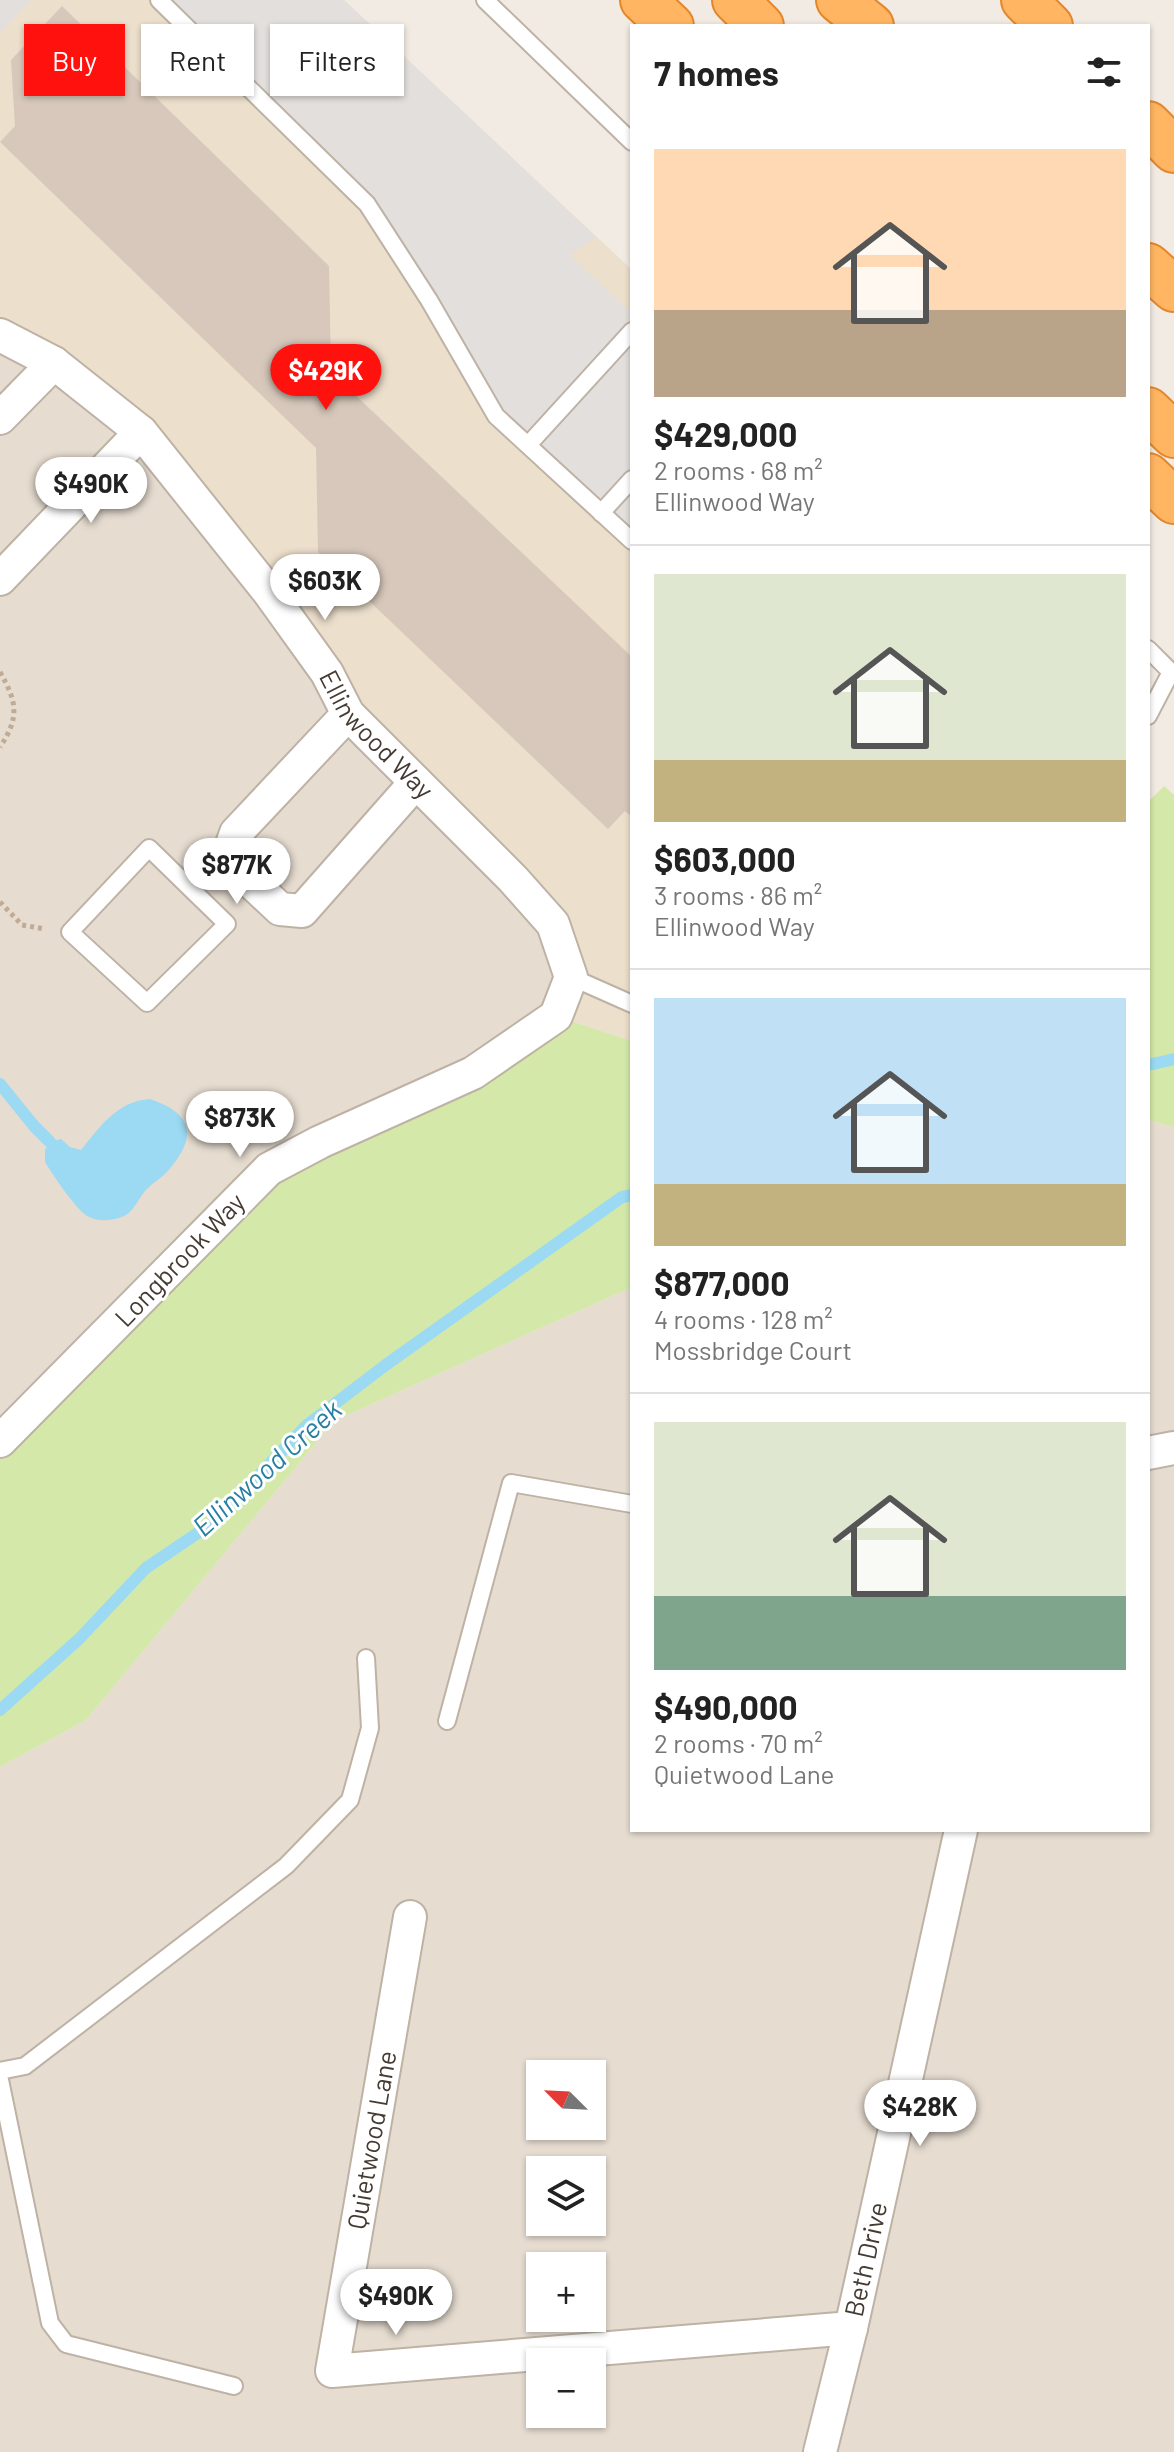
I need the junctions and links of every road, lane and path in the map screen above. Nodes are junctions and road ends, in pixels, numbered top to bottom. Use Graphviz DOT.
graph roads {
  1 [pos="159,0"];
  2 [pos="485,0"];
  3 [pos="643,0"];
  4 [pos="735,0"];
  5 [pos="839,0"];
  6 [pos="1024,0"];
  7 [pos="669,24"];
  8 [pos="759,24"];
  9 [pos="869,24"];
  10 [pos="1048,24"];
  11 [pos="1150,126"];
  12 [pos="630,140"];
  13 [pos="1174,150"];
  14 [pos="1150,268"];
  15 [pos="1174,289"];
  16 [pos="630,333"];
  17 [pos="0,335"];
  18 [pos="54,363"];
  19 [pos="1150,412"];
  20 [pos="0,418"];
  21 [pos="141,432"];
  22 [pos="1174,435"];
  23 [pos="528,445"];
  24 [pos="1150,478"];
  25 [pos="630,481"];
  26 [pos="1174,501"];
  27 [pos="601,513"];
  28 [pos="630,539"];
  29 [pos="0,579"];
  30 [pos="1150,651"];
  31 [pos="0,672"];
  32 [pos="1172,674"];
  33 [pos="1150,712"];
  34 [pos="348,714"];
  35 [pos="0,747"];
  36 [pos="416,782"];
  37 [pos="236,833"];
  38 [pos="189,887"];
  39 [pos="0,902"];
  40 [pos="70,932"];
  41 [pos="571,977"];
  42 [pos="630,1003"];
  43 [pos="3,1433"];
  44 [pos="1174,1448"];
  45 [pos="1150,1453"];
  46 [pos="630,1504"];
  47 [pos="366,1658"];
  48 [pos="447,1721"];
  49 [pos="961,1832"];
  50 [pos="410,1917"];
  51 [pos="0,2071"];
  52 [pos="0,2080"];
  53 [pos="851,2328"];
  54 [pos="234,2386"];
  55 [pos="820,2452"];
  1 -- 23 [label="lane"];
  2 -- 12 [label="lane"];
  3 -- 7 [label="highway"];
  4 -- 8 [label="highway"];
  5 -- 9 [label="highway"];
  6 -- 10 [label="highway"];
  11 -- 13 [label="highway"];
  14 -- 15 [label="highway"];
  16 -- 23 [label="lane"];
  17 -- 18 [label="street, Ellinwood Way"];
  18 -- 20 [label="street"];
  18 -- 21 [label="street, Ellinwood Way"];
  19 -- 22 [label="highway"];
  21 -- 29 [label="street"];
  21 -- 34 [label="street, Ellinwood Way"];
  23 -- 27 [label="lane"];
  24 -- 26 [label="highway"];
  25 -- 27 [label="lane"];
  27 -- 28 [label="lane"];
  30 -- 32 [label="lane"];
  31 -- 35 [label="path"];
  32 -- 33 [label="lane"];
  34 -- 36 [label="street, Ellinwood Way"];
  34 -- 37 [label="street"];
  36 -- 37 [label="street"];
  36 -- 41 [label="street, Ellinwood Way"];
  37 -- 38 [label="lane"];
  38 -- 40 [label="lane"];
  38 -- 40 [label="lane"];
  39 -- 40 [label="path"];
  41 -- 42 [label="lane"];
  41 -- 43 [label="street, Longbrook Way"];
  44 -- 45 [label="street"];
  46 -- 48 [label="lane"];
  47 -- 51 [label="lane"];
  49 -- 53 [label="street, Beth Drive"];
  50 -- 53 [label="street, Quietwood Lane"];
  52 -- 54 [label="lane"];
  53 -- 55 [label="street, Beth Drive"];
}
